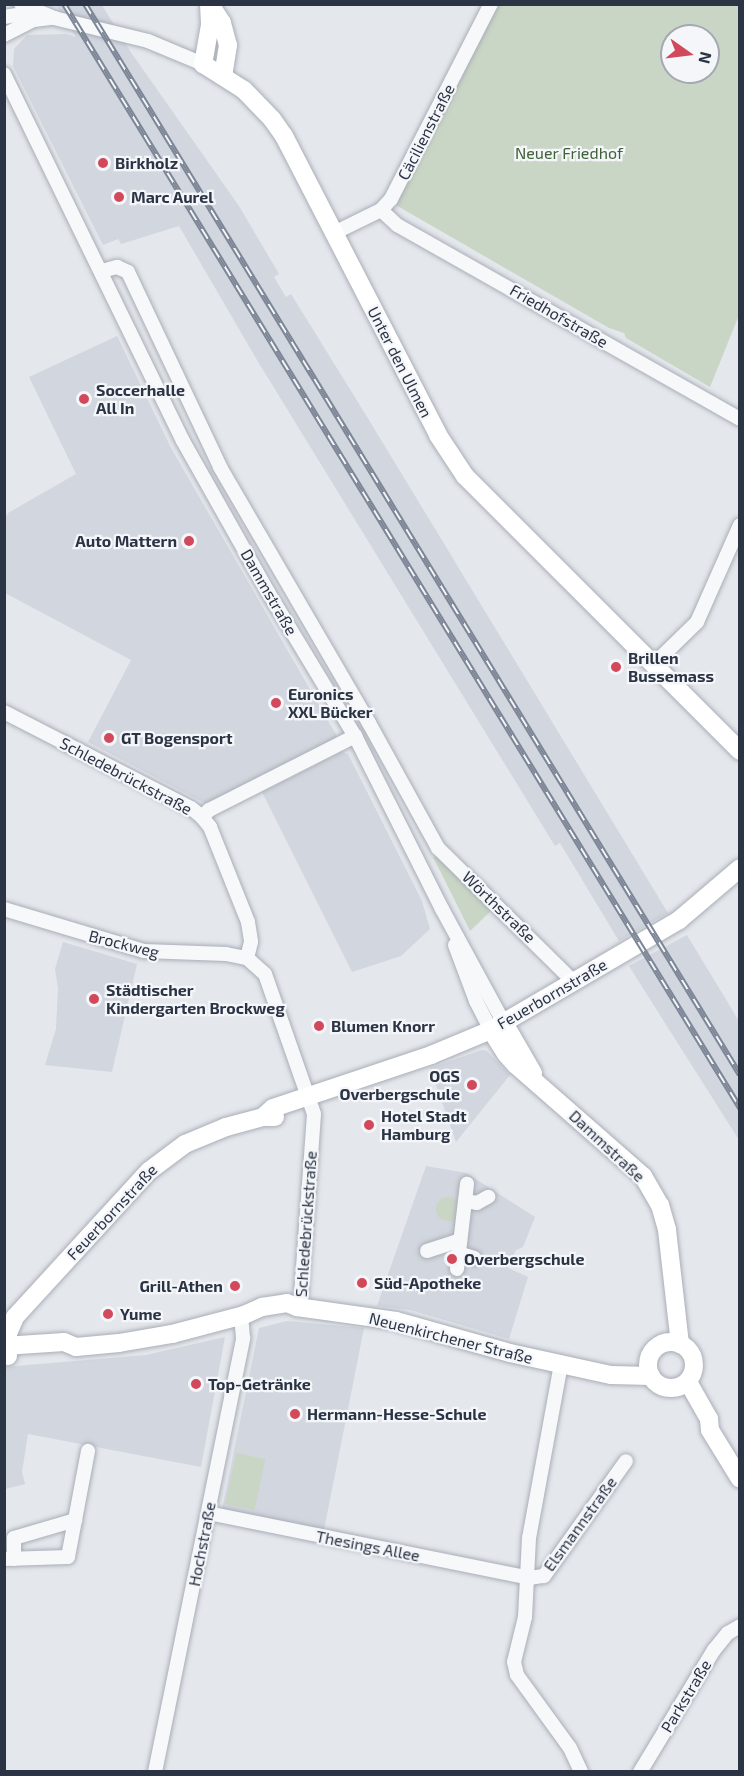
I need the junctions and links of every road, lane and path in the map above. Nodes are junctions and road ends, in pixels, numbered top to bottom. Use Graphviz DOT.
graph roads {
  1 [pos="21,4"];
  2 [pos="210,4"];
  3 [pos="487,6"];
  4 [pos="37,11"];
  5 [pos="4,16"];
  6 [pos="54,18"];
  7 [pos="4,35"];
  8 [pos="203,64"];
  9 [pos="4,74"];
  10 [pos="223,75"];
  11 [pos="4,96"];
  12 [pos="38,147"];
  13 [pos="381,210"];
  14 [pos="334,233"];
  15 [pos="102,271"];
  16 [pos="740,419"];
  17 [pos="740,525"];
  18 [pos="653,665"];
  19 [pos="4,712"];
  20 [pos="354,736"];
  21 [pos="740,751"];
  22 [pos="202,817"];
  23 [pos="438,848"];
  24 [pos="418,859"];
  25 [pos="740,868"];
  26 [pos="4,909"];
  27 [pos="247,958"];
  28 [pos="574,982"];
  29 [pos="498,1026"];
  30 [pos="310,1099"];
  31 [pos="467,1184"];
  32 [pos="488,1197"];
  33 [pos="465,1201"];
  34 [pos="459,1247"];
  35 [pos="431,1255"];
  36 [pos="474,1258"];
  37 [pos="456,1269"];
  38 [pos="673,1288"];
  39 [pos="298,1307"];
  40 [pos="242,1315"];
  41 [pos="662,1344"];
  42 [pos="681,1344"];
  43 [pos="6,1351"];
  44 [pos="565,1365"];
  45 [pos="650,1369"];
  46 [pos="682,1385"];
  47 [pos="88,1451"];
  48 [pos="626,1461"];
  49 [pos="740,1479"];
  50 [pos="208,1514"];
  51 [pos="75,1520"];
  52 [pos="9,1559"];
  53 [pos="529,1578"];
  54 [pos="740,1626"];
  55 [pos="155,1772"];
  56 [pos="581,1772"];
  57 [pos="640,1772"];
  1 -- 4 [label="street, Unter den Ulmen"];
  2 -- 8 [label="main road"];
  2 -- 10 [label="main road"];
  3 -- 13 [label="street, Cäcilienstraße"];
  4 -- 5 [label="street"];
  4 -- 6 [label="street, Unter den Ulmen"];
  6 -- 7 [label="street, Unter den Ulmen"];
  6 -- 8 [label="street, Unter den Ulmen"];
  8 -- 10 [label="main road, Unter den Ulmen"];
  9 -- 12 [label="street, Dammstraße"];
  10 -- 14 [label="main road, Unter den Ulmen"];
  11 -- 12 [label="street, Dammstraße"];
  12 -- 15 [label="street, Dammstraße"];
  13 -- 14 [label="street, Cäcilienstraße"];
  13 -- 16 [label="street, Friedhofstraße"];
  14 -- 18 [label="main road, Unter den Ulmen"];
  15 -- 20 [label="street, Dammstraße"];
  15 -- 23 [label="street, Dammstraße"];
  17 -- 18 [label="street"];
  18 -- 21 [label="main road, Unter den Ulmen"];
  19 -- 22 [label="street, Schledebrückstraße"];
  20 -- 22 [label="street"];
  20 -- 24 [label="street, Dammstraße"];
  22 -- 27 [label="street, Schledebrückstraße"];
  23 -- 24 [label="street"];
  23 -- 28 [label="street, Wörthstraße"];
  24 -- 29 [label="street, Dammstraße"];
  25 -- 28 [label="main road, Feuerbornstraße"];
  26 -- 27 [label="street, Brockweg"];
  27 -- 30 [label="street, Schledebrückstraße"];
  28 -- 29 [label="main road, Feuerbornstraße"];
  29 -- 30 [label="main road, Feuerbornstraße"];
  29 -- 38 [label="main road, Dammstraße"];
  30 -- 39 [label="street, Schledebrückstraße"];
  30 -- 43 [label="main road, Feuerbornstraße"];
  31 -- 33 [label="street"];
  32 -- 33 [label="street"];
  33 -- 34 [label="street"];
  34 -- 35 [label="street"];
  34 -- 36 [label="street"];
  34 -- 37 [label="street"];
  38 -- 41 [label="main road, Dammstraße"];
  38 -- 42 [label="main road, Dammstraße"];
  39 -- 40 [label="main road, Neuenkirchener Straße"];
  39 -- 44 [label="main road, Neuenkirchener Straße"];
  40 -- 43 [label="main road, Neuenkirchener Straße"];
  40 -- 50 [label="street, Hochstraße"];
  41 -- 42 [label="main road"];
  41 -- 45 [label="main road"];
  42 -- 46 [label="main road"];
  44 -- 45 [label="main road, Neuenkirchener Straße"];
  44 -- 53 [label="street"];
  45 -- 46 [label="main road"];
  46 -- 49 [label="main road"];
  47 -- 51 [label="street"];
  48 -- 53 [label="street, Elsmannstraße"];
  50 -- 53 [label="street, Thesings Allee"];
  50 -- 55 [label="street, Hochstraße"];
  51 -- 52 [label="street"];
  51 -- 52 [label="street"];
  53 -- 56 [label="street"];
  54 -- 57 [label="street, Parkstraße"];
}
